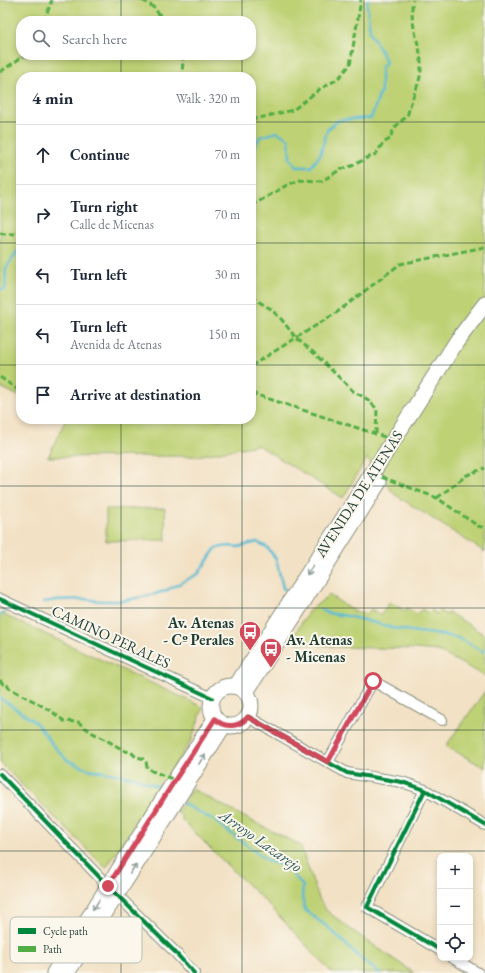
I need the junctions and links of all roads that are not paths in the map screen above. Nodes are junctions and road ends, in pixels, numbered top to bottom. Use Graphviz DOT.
graph roads {
  1 [pos="485,304"];
  2 [pos="485,321"];
  3 [pos="0,599"];
  4 [pos="241,689"];
  5 [pos="212,698"];
  6 [pos="248,717"];
  7 [pos="442,720"];
  8 [pos="220,722"];
  9 [pos="328,762"];
  10 [pos="0,774"];
  11 [pos="425,790"];
  12 [pos="485,825"];
  13 [pos="112,890"];
  14 [pos="93,917"];
  15 [pos="97,917"];
  16 [pos="139,917"];
  17 [pos="142,920"];
  18 [pos="437,948"];
  19 [pos="458,961"];
  20 [pos="61,963"];
  21 [pos="72,963"];
  22 [pos="54,973"];
  23 [pos="67,973"];
  24 [pos="194,973"];
  25 [pos="478,973"];
  1 -- 4 [label="main road, AVENIDA DE ATENAS, one-way"];
  2 -- 4 [label="main road, AVENIDA DE ATENAS"];
  3 -- 5 [label="street, CAMINO PERALES"];
  4 -- 5 [label="main road"];
  4 -- 6 [label="main road"];
  5 -- 8 [label="main road"];
  6 -- 8 [label="main road"];
  6 -- 9 [label="street"];
  7 -- 9 [label="street"];
  8 -- 13 [label="main road"];
  9 -- 11 [label="street"];
  10 -- 13 [label="street"];
  11 -- 12 [label="street"];
  11 -- 18 [label="street"];
  13 -- 14 [label="main road, one-way"];
  13 -- 15 [label="main road"];
  13 -- 16 [label="street"];
  17 -- 24 [label="street"];
  19 -- 25 [label="street"];
  20 -- 22 [label="main road, one-way"];
  21 -- 23 [label="main road"];
}
